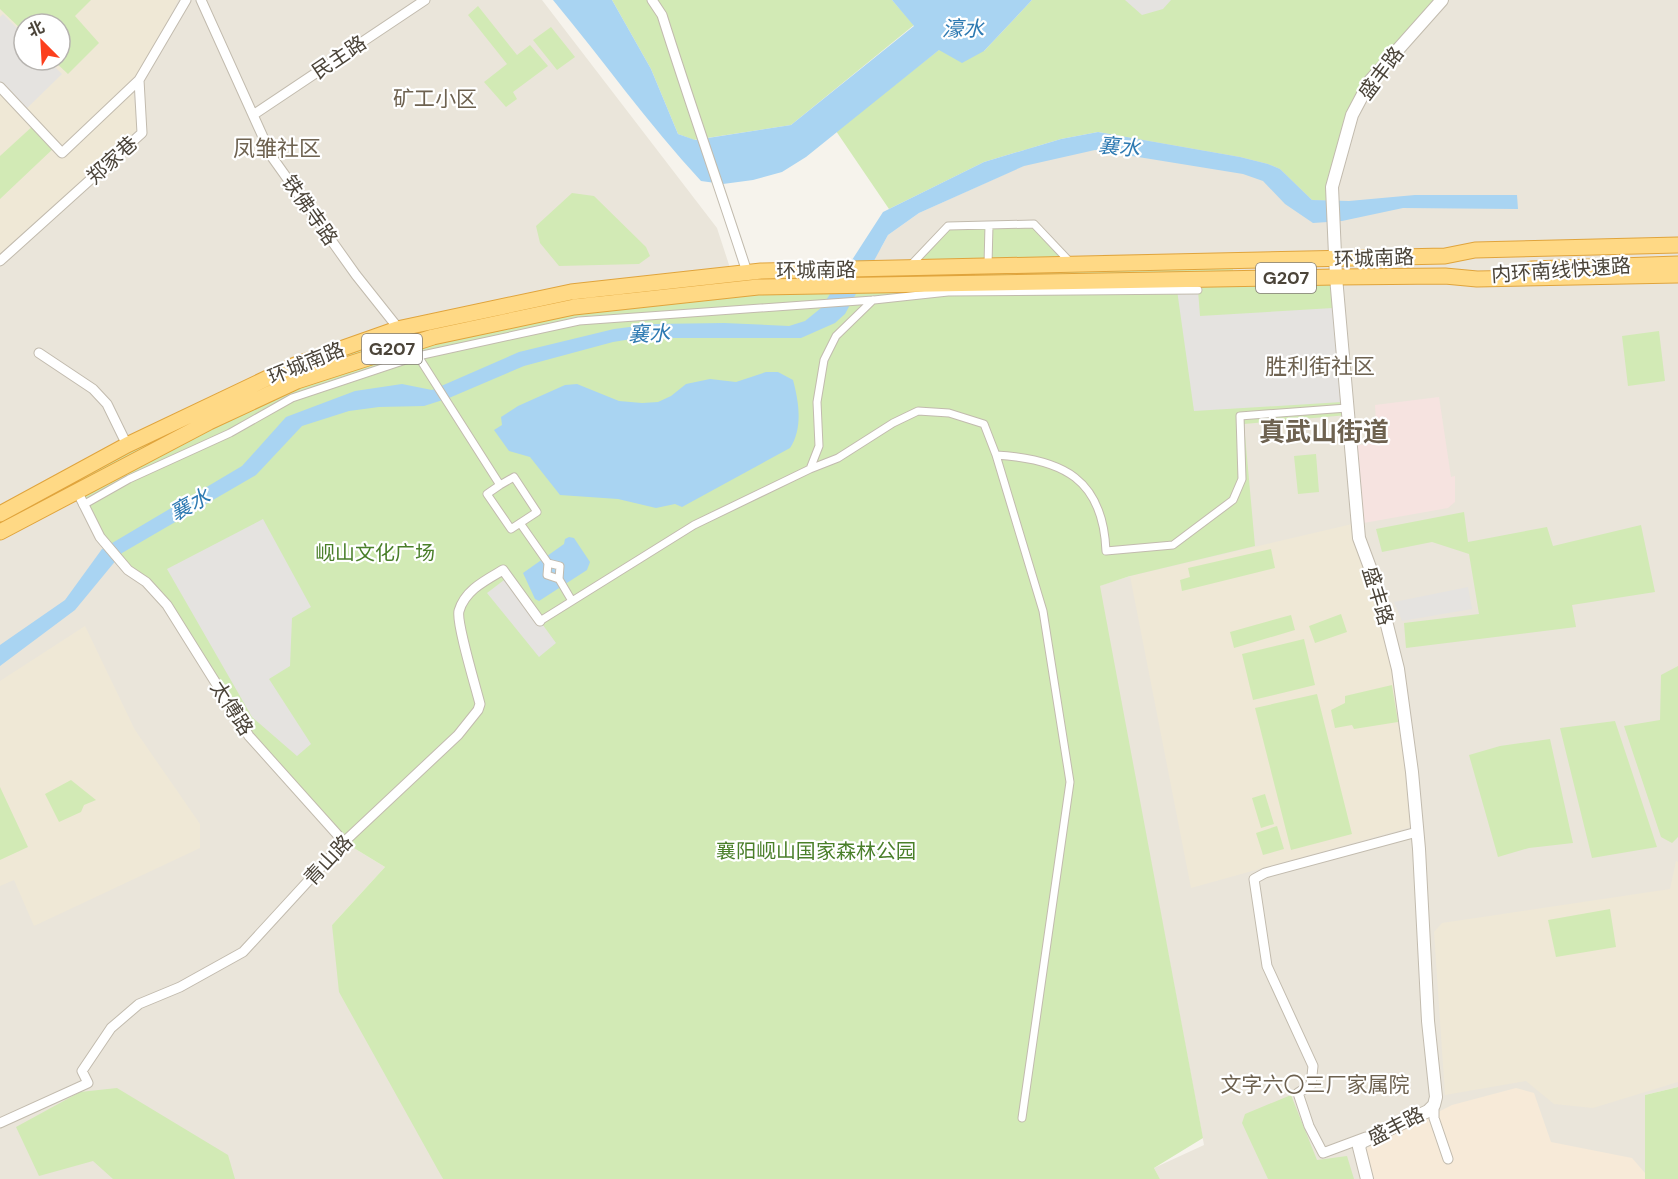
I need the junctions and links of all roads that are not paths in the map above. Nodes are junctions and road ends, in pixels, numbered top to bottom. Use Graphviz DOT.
graph roads {
  1 [pos="186,0"];
  2 [pos="201,0"];
  3 [pos="425,0"];
  4 [pos="652,0"];
  5 [pos="1442,0"];
  6 [pos="139,80"];
  7 [pos="0,87"];
  8 [pos="253,115"];
  9 [pos="989,225"];
  10 [pos="1678,245"];
  11 [pos="1678,253"];
  12 [pos="1445,256"];
  13 [pos="1335,259"];
  14 [pos="0,261"];
  15 [pos="1555,261"];
  16 [pos="1678,264"];
  17 [pos="1073,266"];
  18 [pos="987,268"];
  19 [pos="747,272"];
  20 [pos="898,275"];
  21 [pos="1678,275"];
  22 [pos="1445,276"];
  23 [pos="1336,277"];
  24 [pos="1198,290"];
  25 [pos="874,300"];
  26 [pos="397,329"];
  27 [pos="414,350"];
  28 [pos="39,353"];
  29 [pos="1347,408"];
  30 [pos="127,445"];
  31 [pos="996,455"];
  32 [pos="810,469"];
  33 [pos="500,485"];
  34 [pos="80,498"];
  35 [pos="0,514"];
  36 [pos="520,523"];
  37 [pos="0,532"];
  38 [pos="547,560"];
  39 [pos="558,579"];
  40 [pos="572,601"];
  41 [pos="540,621"];
  42 [pos="1418,832"];
  43 [pos="344,842"];
  44 [pos="1434,1105"];
  45 [pos="1022,1118"];
  46 [pos="0,1123"];
  47 [pos="1381,1132"];
  48 [pos="1448,1159"];
  49 [pos="1367,1179"];
  1 -- 6 [label="street"];
  2 -- 8 [label="street, 铁佛寺路"];
  3 -- 8 [label="street, 民主路"];
  4 -- 19 [label="street"];
  5 -- 13 [label="street, 盛丰路"];
  6 -- 7 [label="street"];
  6 -- 14 [label="street, 郑家巷"];
  8 -- 26 [label="street, 铁佛寺路"];
  9 -- 17 [label="street"];
  9 -- 18 [label="street"];
  9 -- 20 [label="street"];
  10 -- 12 [label="highway, 环城南路"];
  11 -- 15 [label="highway, 内环南线快速路 / G207"];
  12 -- 13 [label="highway, 环城南路"];
  12 -- 15 [label="highway, 内环南线快速路 / G207"];
  13 -- 17 [label="highway, 环城南路"];
  13 -- 23 [label="street, 盛丰路"];
  15 -- 16 [label="highway, 内环南线快速路 / G207"];
  15 -- 22 [label="highway, 内环南线快速路 / G207"];
  17 -- 18 [label="highway, 环城南路"];
  18 -- 20 [label="highway, 环城南路"];
  19 -- 20 [label="highway, 环城南路"];
  19 -- 26 [label="highway, 环城南路"];
  20 -- 23 [label="highway, 环城南路 / G207"];
  20 -- 27 [label="highway, 环城南路 / G207"];
  21 -- 22 [label="highway, 环城南路 / G207"];
  22 -- 23 [label="highway, 环城南路 / G207"];
  23 -- 29 [label="street, 盛丰路"];
  24 -- 25 [label="street"];
  25 -- 27 [label="street"];
  25 -- 32 [label="street"];
  26 -- 27 [label="street, 铁佛寺路"];
  26 -- 30 [label="highway, 环城南路"];
  27 -- 33 [label="street"];
  27 -- 34 [label="highway, 环城南路 / G207"];
  28 -- 30 [label="street"];
  29 -- 31 [label="street"];
  29 -- 42 [label="street, 盛丰路"];
  30 -- 35 [label="highway, 环城南路"];
  31 -- 32 [label="street"];
  31 -- 45 [label="street"];
  32 -- 40 [label="street"];
  33 -- 36 [label="street"];
  33 -- 36 [label="street"];
  34 -- 37 [label="highway, 环城南路 / G207"];
  34 -- 43 [label="street, 太傅路"];
  36 -- 38 [label="street"];
  38 -- 39 [label="street"];
  38 -- 39 [label="street"];
  39 -- 40 [label="street"];
  40 -- 41 [label="street"];
  41 -- 43 [label="street, 青山路"];
  42 -- 44 [label="street, 盛丰路"];
  42 -- 47 [label="street"];
  43 -- 46 [label="street, 青山路"];
  44 -- 47 [label="street, 盛丰路"];
  44 -- 48 [label="street"];
  47 -- 49 [label="street, 盛丰路"];
}
